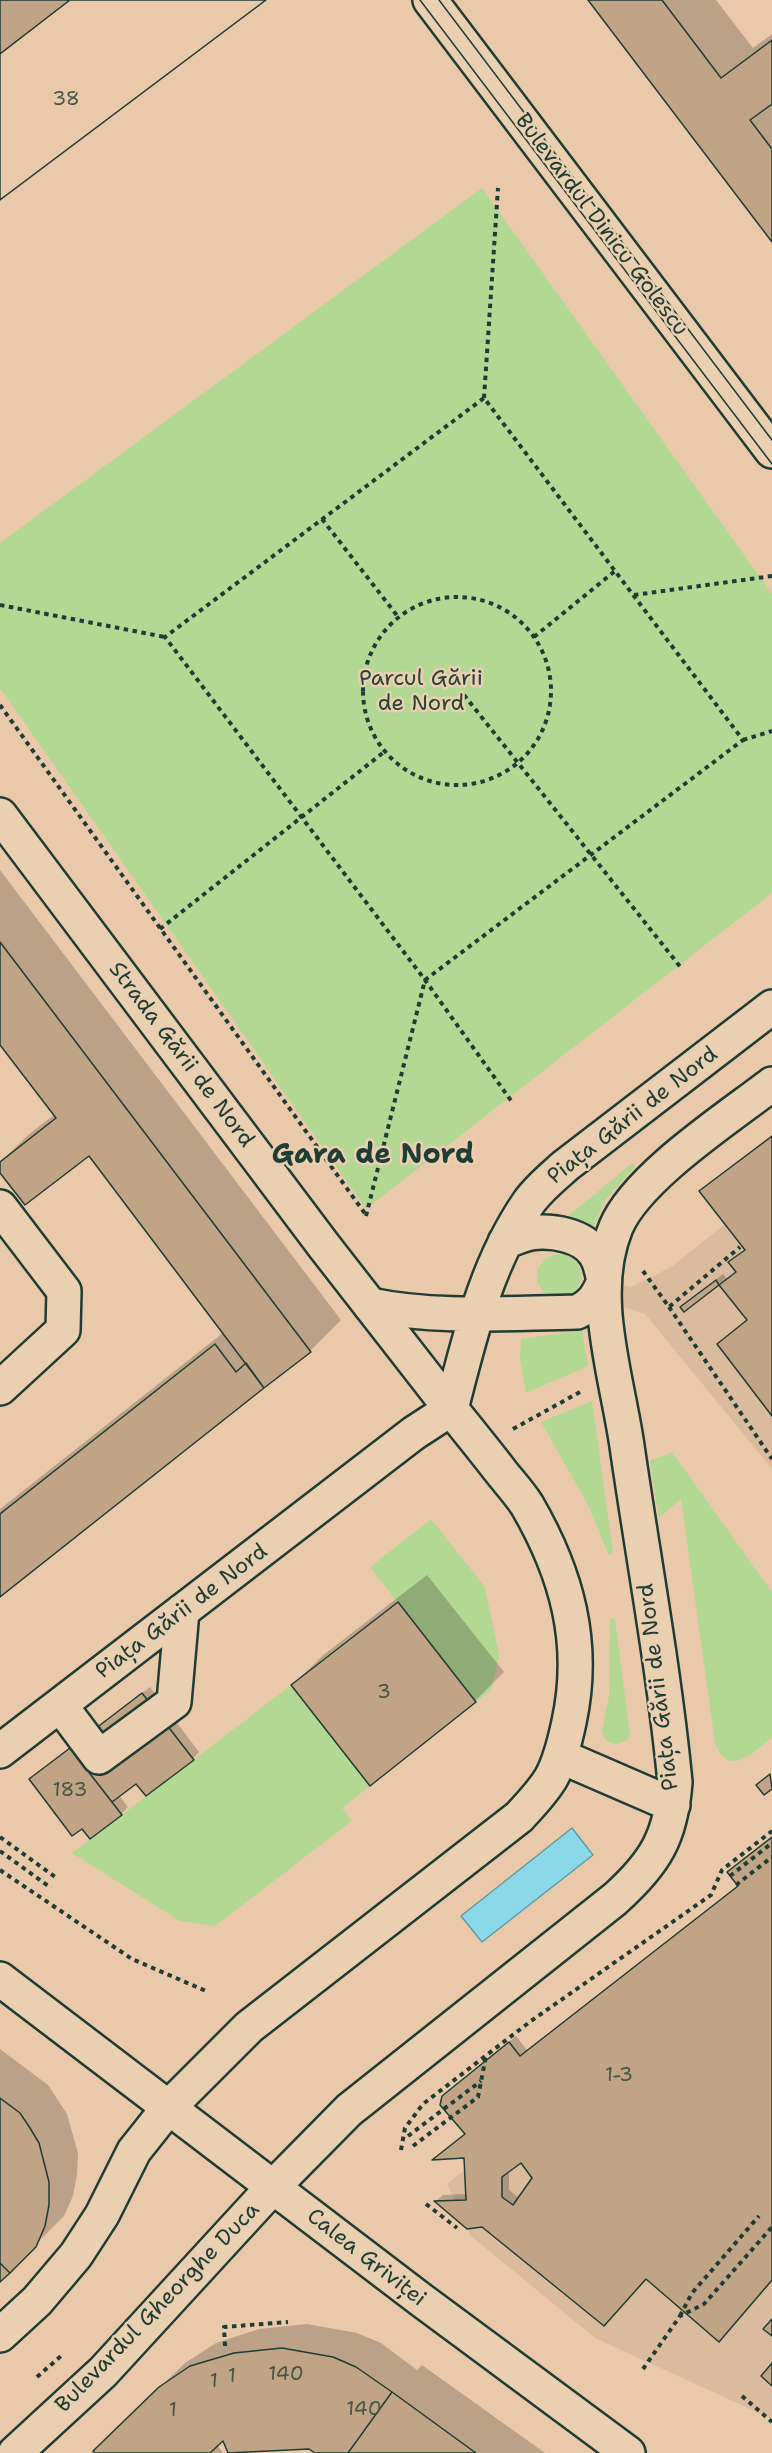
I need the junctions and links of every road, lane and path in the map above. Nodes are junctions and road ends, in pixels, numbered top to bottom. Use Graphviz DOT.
graph roads {
  1 [pos="430,0"];
  2 [pos="498,188"];
  3 [pos="484,398"];
  4 [pos="768,438"];
  5 [pos="322,519"];
  6 [pos="615,571"];
  7 [pos="772,576"];
  8 [pos="634,596"];
  9 [pos="0,605"];
  10 [pos="399,618"];
  11 [pos="165,637"];
  12 [pos="534,637"];
  13 [pos="464,695"];
  14 [pos="0,705"];
  15 [pos="772,731"];
  16 [pos="743,740"];
  17 [pos="384,752"];
  18 [pos="518,763"];
  19 [pos="0,815"];
  20 [pos="302,818"];
  21 [pos="591,854"];
  22 [pos="160,929"];
  23 [pos="682,969"];
  24 [pos="424,980"];
  25 [pos="772,1007"];
  26 [pos="772,1084"];
  27 [pos="512,1102"];
  28 [pos="0,1207"];
  29 [pos="505,1242"];
  30 [pos="740,1247"];
  31 [pos="642,1269"];
  32 [pos="604,1281"];
  33 [pos="370,1305"];
  34 [pos="669,1307"];
  35 [pos="476,1314"];
  36 [pos="615,1373"];
  37 [pos="0,1388"];
  38 [pos="451,1408"];
  39 [pos="482,1448"];
  40 [pos="772,1459"];
  41 [pos="182,1611"];
  42 [pos="60,1705"];
  43 [pos="0,1751"];
  44 [pos="560,1756"];
  45 [pos="673,1805"];
  46 [pos="772,1831"];
  47 [pos="0,1837"];
  48 [pos="772,1843"];
  49 [pos="0,1851"];
  50 [pos="772,1857"];
  51 [pos="0,1870"];
  52 [pos="730,1876"];
  53 [pos="58,1879"];
  54 [pos="736,1885"];
  55 [pos="51,1888"];
  56 [pos="0,1979"];
  57 [pos="206,1991"];
  58 [pos="486,2056"];
  59 [pos="481,2081"];
  60 [pos="169,2107"];
  61 [pos="408,2136"];
  62 [pos="413,2146"];
  63 [pos="401,2150"];
  64 [pos="273,2187"];
  65 [pos="426,2204"];
  66 [pos="759,2216"];
  67 [pos="772,2227"];
  68 [pos="457,2228"];
  69 [pos="680,2316"];
  70 [pos="288,2322"];
  71 [pos="0,2335"];
  72 [pos="225,2346"];
  73 [pos="68,2350"];
  74 [pos="643,2369"];
  75 [pos="37,2378"];
  76 [pos="742,2396"];
  77 [pos="772,2422"];
  78 [pos="15,2453"];
  79 [pos="628,2453"];
  1 -- 4 [label="main road, Bulevardul Dinicu Golescu"];
  2 -- 3 [label="path"];
  3 -- 5 [label="path"];
  3 -- 6 [label="path"];
  5 -- 10 [label="path"];
  5 -- 11 [label="path"];
  6 -- 8 [label="path"];
  6 -- 12 [label="path"];
  7 -- 8 [label="path"];
  8 -- 16 [label="path"];
  9 -- 11 [label="path"];
  10 -- 12 [label="path"];
  10 -- 17 [label="path"];
  11 -- 20 [label="path"];
  12 -- 18 [label="path"];
  13 -- 18 [label="path"];
  14 -- 22 [label="path"];
  15 -- 16 [label="path"];
  16 -- 21 [label="path"];
  17 -- 18 [label="path"];
  17 -- 20 [label="path"];
  18 -- 21 [label="path"];
  19 -- 33 [label="main road, Strada Gării de Nord"];
  20 -- 22 [label="path"];
  20 -- 24 [label="path"];
  21 -- 23 [label="path"];
  21 -- 24 [label="path"];
  22 -- 24 [label="path"];
  24 -- 27 [label="path"];
  25 -- 29 [label="main road, Piața Gării de Nord"];
  26 -- 32 [label="main road, Piața Gării de Nord"];
  28 -- 37 [label="main road"];
  29 -- 32 [label="main road"];
  29 -- 35 [label="main road, Piața Gării de Nord"];
  30 -- 34 [label="path"];
  31 -- 34 [label="path"];
  32 -- 35 [label="main road"];
  32 -- 36 [label="main road, Piața Gării de Nord"];
  33 -- 35 [label="main road"];
  33 -- 38 [label="main road, Strada Gării de Nord"];
  34 -- 40 [label="path"];
  35 -- 38 [label="main road, Piața Gării de Nord"];
  36 -- 39 [label="path"];
  36 -- 45 [label="main road, Piața Gării de Nord"];
  38 -- 39 [label="main road"];
  38 -- 41 [label="main road, Piața Gării de Nord"];
  39 -- 44 [label="main road"];
  41 -- 42 [label="main road, Piața Gării de Nord"];
  41 -- 42 [label="main road"];
  42 -- 43 [label="main road, Piața Gării de Nord"];
  44 -- 45 [label="main road"];
  44 -- 60 [label="main road"];
  45 -- 64 [label="main road, Piața Gării de Nord"];
  46 -- 58 [label="path"];
  47 -- 53 [label="path"];
  48 -- 52 [label="path"];
  49 -- 55 [label="path"];
  50 -- 54 [label="path"];
  51 -- 57 [label="path"];
  56 -- 60 [label="main road, Calea Griviței"];
  58 -- 59 [label="path"];
  58 -- 63 [label="path"];
  59 -- 61 [label="path"];
  59 -- 62 [label="path"];
  60 -- 64 [label="main road, Calea Griviței"];
  60 -- 71 [label="main road"];
  64 -- 78 [label="main road, Bulevardul Gheorghe Duca"];
  64 -- 79 [label="main road, Calea Griviței"];
  65 -- 68 [label="path"];
  66 -- 69 [label="path"];
  67 -- 69 [label="path"];
  69 -- 74 [label="path"];
  70 -- 72 [label="path"];
  73 -- 75 [label="path"];
  76 -- 77 [label="path"];
}
